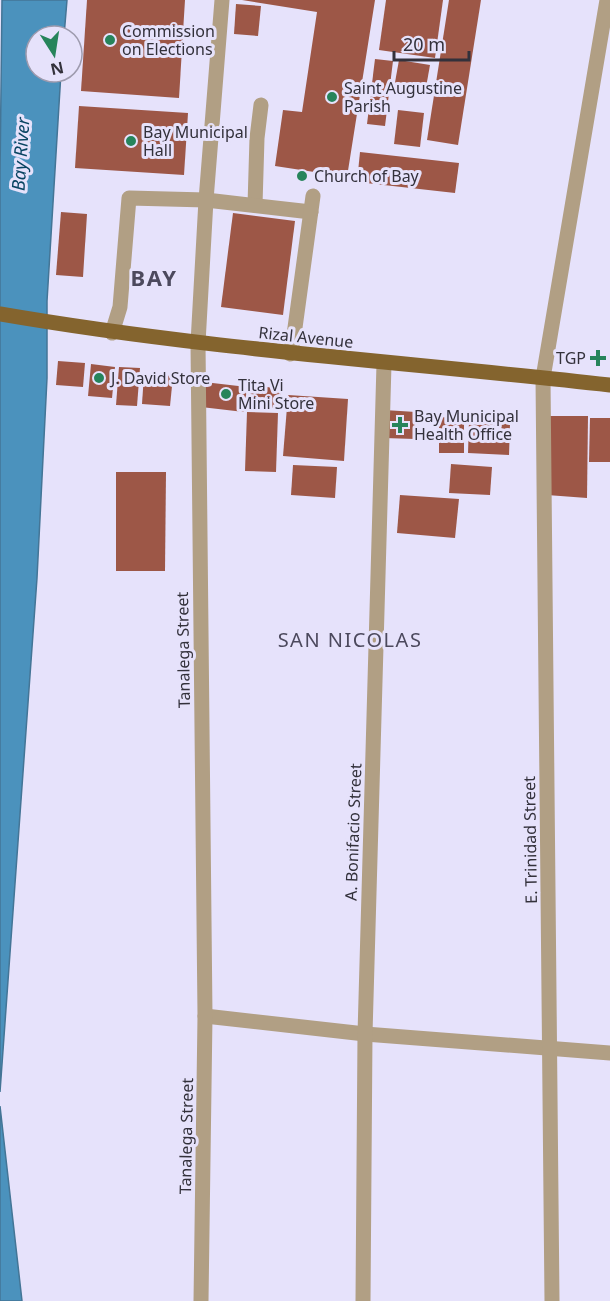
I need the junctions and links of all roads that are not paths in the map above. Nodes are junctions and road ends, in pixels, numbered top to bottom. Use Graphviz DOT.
graph roads {
  1 [pos="222,0"];
  2 [pos="607,0"];
  3 [pos="261,105"];
  4 [pos="314,196"];
  5 [pos="206,200"];
  6 [pos="255,205"];
  7 [pos="311,212"];
  8 [pos="0,314"];
  9 [pos="112,333"];
  10 [pos="198,343"];
  11 [pos="290,354"];
  12 [pos="384,363"];
  13 [pos="543,378"];
  14 [pos="610,386"];
  15 [pos="205,1016"];
  16 [pos="365,1034"];
  17 [pos="550,1048"];
  18 [pos="610,1053"];
  19 [pos="201,1301"];
  20 [pos="363,1301"];
  21 [pos="552,1301"];
  1 -- 5 [label="street, Tanalega Street"];
  2 -- 13 [label="street, E. Trinidad Street"];
  3 -- 6 [label="street"];
  4 -- 7 [label="street"];
  5 -- 6 [label="street"];
  5 -- 9 [label="street"];
  5 -- 10 [label="street, Tanalega Street"];
  6 -- 7 [label="street"];
  7 -- 11 [label="street"];
  8 -- 9 [label="main road, Rizal Avenue"];
  9 -- 10 [label="main road, Rizal Avenue"];
  10 -- 11 [label="main road, Rizal Avenue"];
  10 -- 15 [label="street, Tanalega Street"];
  11 -- 12 [label="main road, Rizal Avenue"];
  12 -- 13 [label="main road, Rizal Avenue"];
  12 -- 16 [label="street, A. Bonifacio Street"];
  13 -- 14 [label="main road, Rizal Avenue"];
  13 -- 17 [label="street, E. Trinidad Street"];
  15 -- 16 [label="street"];
  15 -- 19 [label="street, Tanalega Street"];
  16 -- 17 [label="street"];
  16 -- 20 [label="street, A. Bonifacio Street"];
  17 -- 18 [label="street"];
  17 -- 21 [label="street, E. Trinidad Street"];
}
